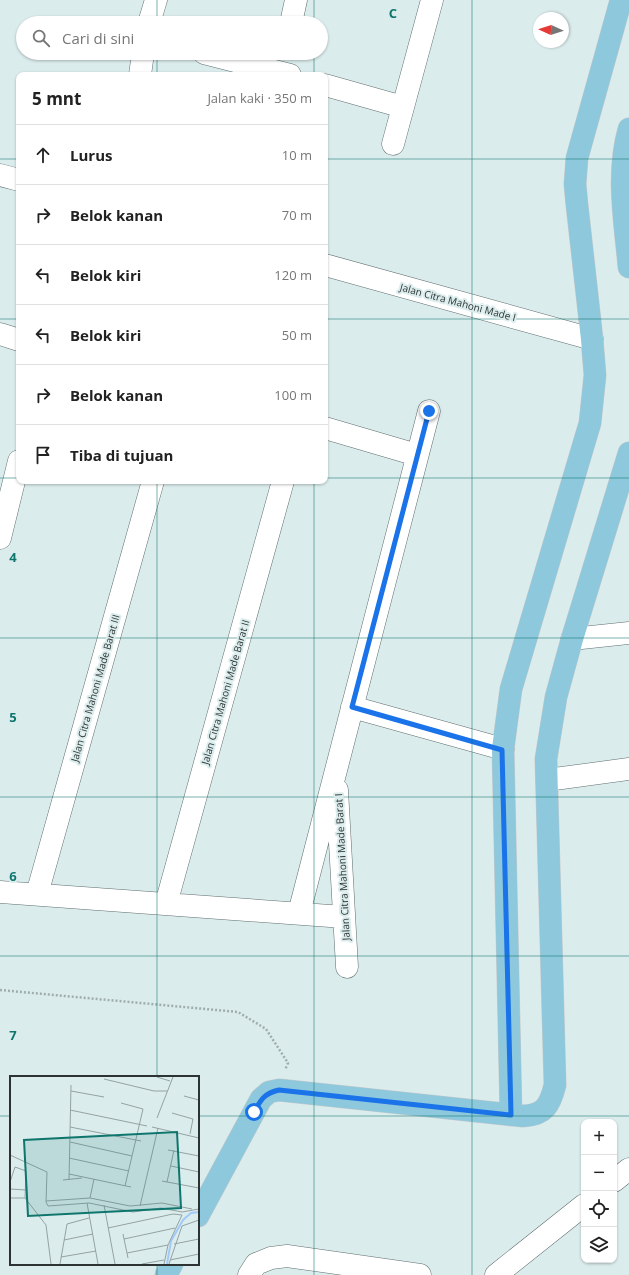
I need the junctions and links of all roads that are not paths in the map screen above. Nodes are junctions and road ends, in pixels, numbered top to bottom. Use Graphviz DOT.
graph roads {
  1 [pos="156,0"];
  2 [pos="296,0"];
  3 [pos="432,0"];
  4 [pos="621,0"];
  5 [pos="151,16"];
  6 [pos="292,16"];
  7 [pos="142,60"];
  8 [pos="244,60"];
  9 [pos="284,67"];
  10 [pos="140,72"];
  11 [pos="328,86"];
  12 [pos="403,107"];
  13 [pos="629,129"];
  14 [pos="393,144"];
  15 [pos="0,175"];
  16 [pos="626,177"];
  17 [pos="16,179"];
  18 [pos="328,266"];
  19 [pos="629,268"];
  20 [pos="0,334"];
  21 [pos="16,339"];
  22 [pos="592,339"];
  23 [pos="429,411"];
  24 [pos="328,429"];
  25 [pos="629,453"];
  26 [pos="418,455"];
  27 [pos="16,473"];
  28 [pos="152,484"];
  29 [pos="282,484"];
  30 [pos="0,538"];
  31 [pos="629,633"];
  32 [pos="572,639"];
  33 [pos="352,707"];
  34 [pos="502,750"];
  35 [pos="336,768"];
  36 [pos="629,769"];
  37 [pos="547,780"];
  38 [pos="0,892"];
  39 [pos="36,894"];
  40 [pos="166,904"];
  41 [pos="298,914"];
  42 [pos="344,917"];
  43 [pos="347,966"];
  44 [pos="511,1115"];
  45 [pos="629,1169"];
  46 [pos="617,1179"];
  47 [pos="581,1207"];
  48 [pos="199,1214"];
  49 [pos="171,1265"];
  50 [pos="414,1274"];
  51 [pos="166,1275"];
  52 [pos="249,1275"];
  53 [pos="496,1275"];
  1 -- 5 [label="street"];
  2 -- 6 [label="street"];
  3 -- 12 [label="street"];
  4 -- 22 [label="main road"];
  7 -- 10 [label="street"];
  8 -- 9 [label="street"];
  11 -- 12 [label="street"];
  12 -- 14 [label="street"];
  13 -- 16 [label="main road"];
  15 -- 17 [label="street"];
  16 -- 19 [label="main road"];
  18 -- 22 [label="street, Jalan Citra Mahoni Made I"];
  20 -- 21 [label="street"];
  22 -- 34 [label="main road"];
  23 -- 26 [label="street, Jalan Citra Mahoni Made Barat I"];
  24 -- 26 [label="street"];
  25 -- 32 [label="main road"];
  26 -- 33 [label="street, Jalan Citra Mahoni Made Barat I"];
  27 -- 30 [label="street"];
  28 -- 39 [label="street, Jalan Citra Mahoni Made Barat III"];
  29 -- 40 [label="street, Jalan Citra Mahoni Made Barat II"];
  31 -- 32 [label="street"];
  32 -- 37 [label="main road"];
  33 -- 34 [label="street"];
  33 -- 35 [label="street, Jalan Citra Mahoni Made Barat I"];
  34 -- 44 [label="main road"];
  35 -- 41 [label="street, Jalan Citra Mahoni Made Barat I"];
  35 -- 42 [label="street, Jalan Citra Mahoni Made Barat I"];
  36 -- 37 [label="street"];
  37 -- 44 [label="main road"];
  38 -- 39 [label="street"];
  39 -- 40 [label="street"];
  40 -- 41 [label="street"];
  41 -- 42 [label="street"];
  42 -- 43 [label="street, Jalan Citra Mahoni Made Barat I"];
  44 -- 48 [label="main road"];
  45 -- 46 [label="street"];
  47 -- 53 [label="street"];
  49 -- 51 [label="main road"];
  50 -- 52 [label="street"];
}
